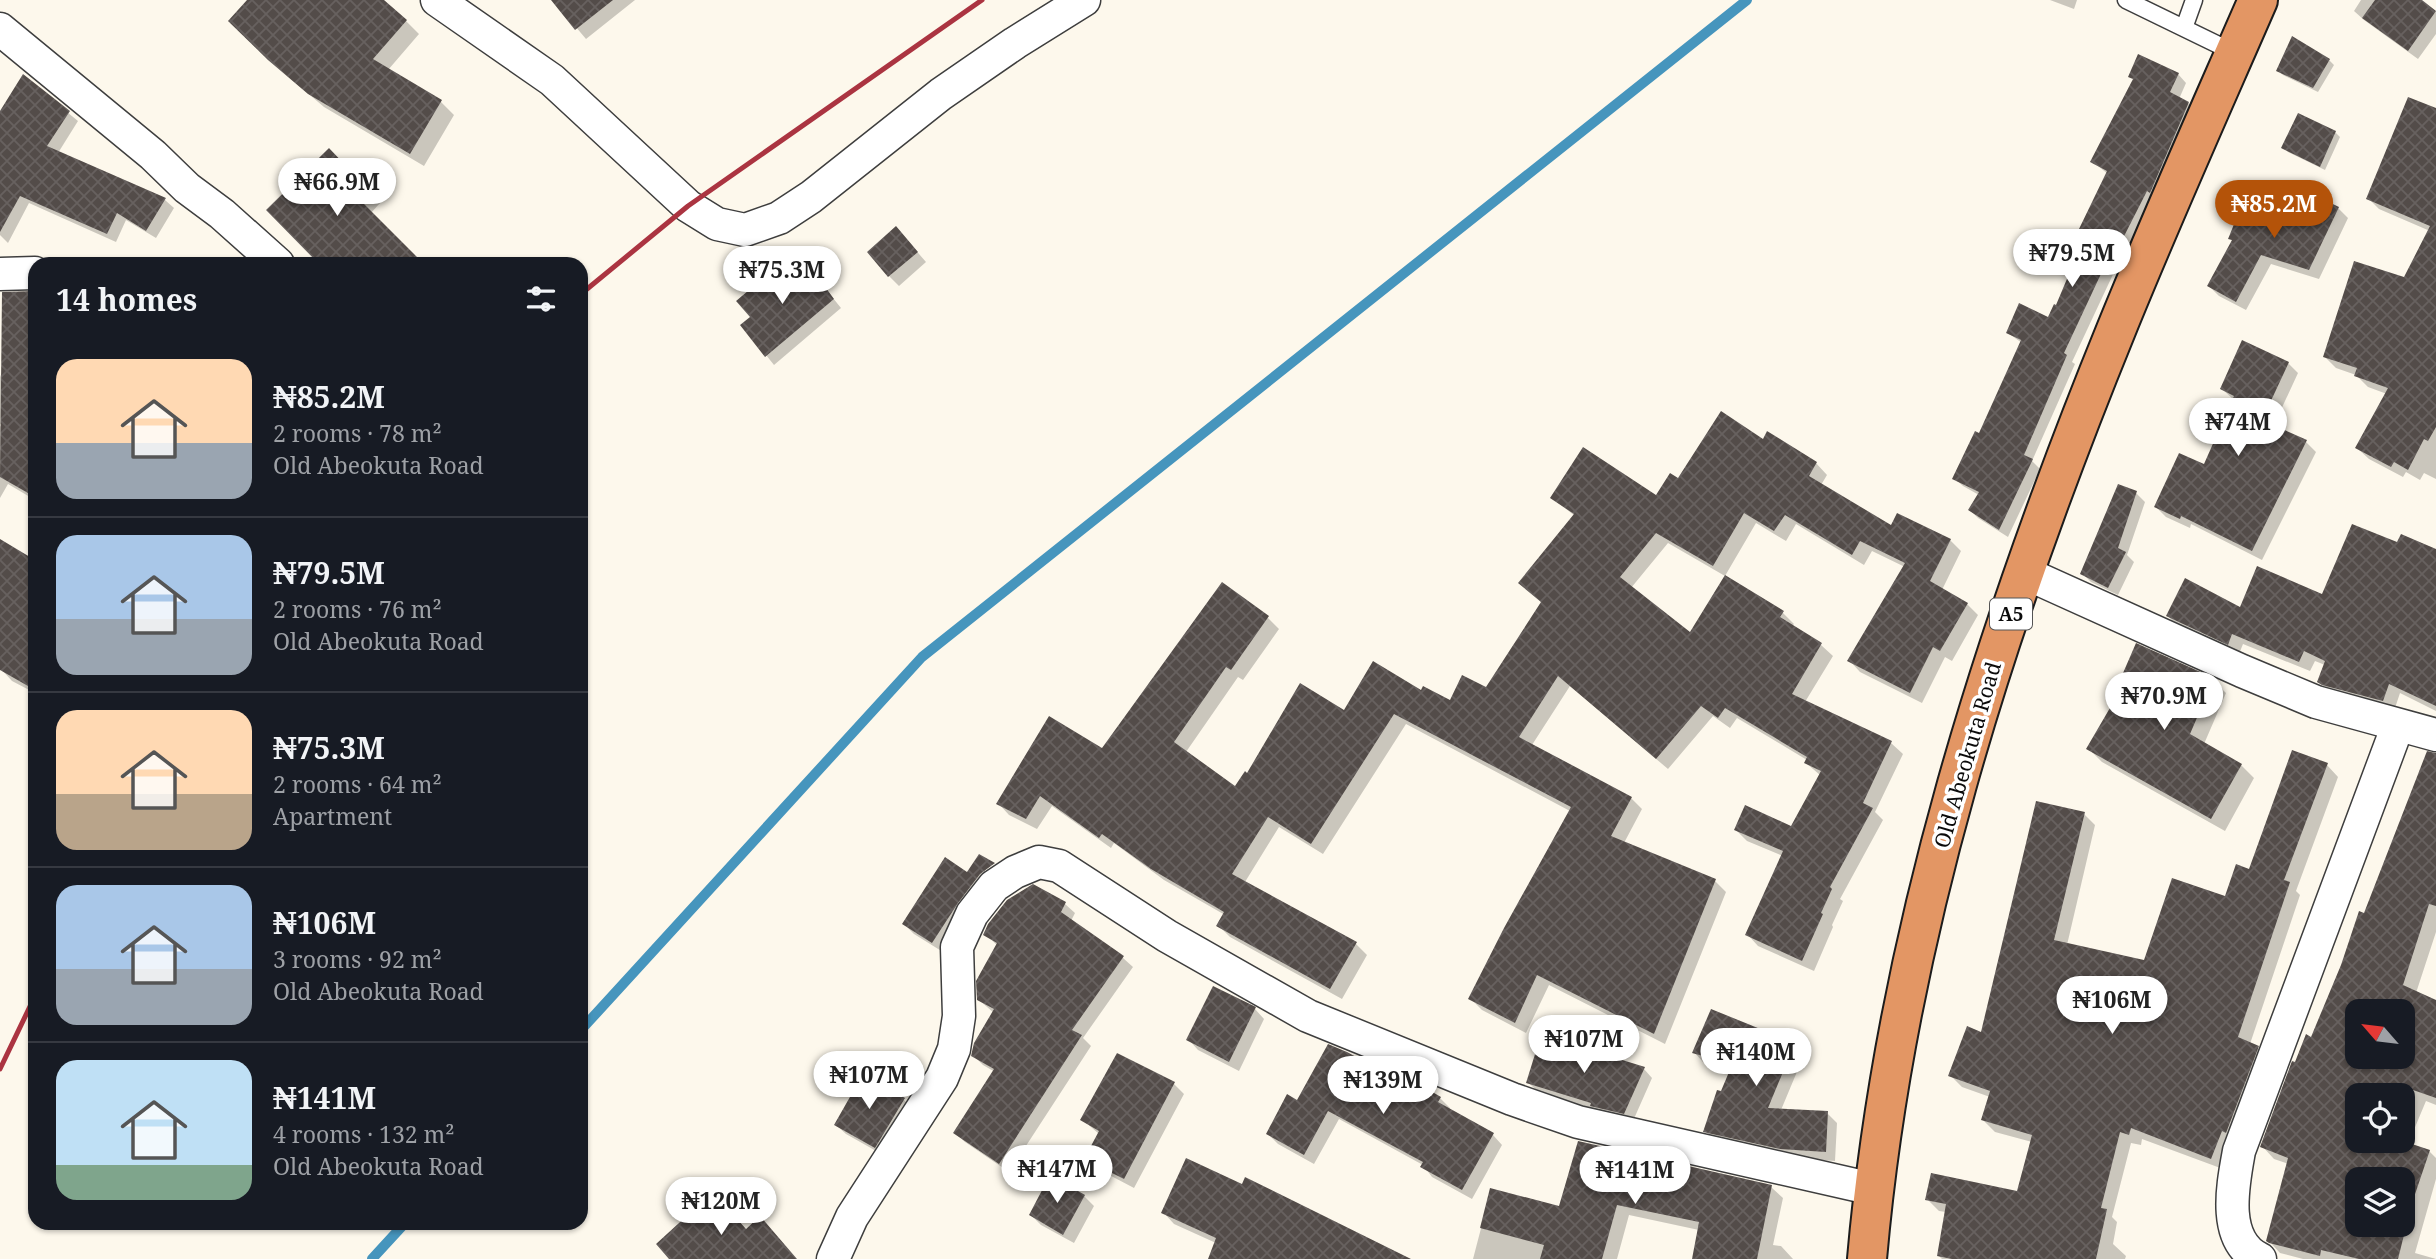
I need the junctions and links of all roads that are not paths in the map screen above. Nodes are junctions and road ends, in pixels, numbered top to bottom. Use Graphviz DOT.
graph roads {
  1 [pos="437,0"];
  2 [pos="1084,0"];
  3 [pos="2126,0"];
  4 [pos="2194,0"];
  5 [pos="2258,0"];
  6 [pos="2184,28"];
  7 [pos="0,29"];
  8 [pos="2235,53"];
  9 [pos="270,257"];
  10 [pos="28,273"];
  11 [pos="0,274"];
  12 [pos="2025,573"];
  13 [pos="2398,725"];
  14 [pos="2436,735"];
  15 [pos="1873,1189"];
  16 [pos="833,1259"];
  17 [pos="1867,1259"];
  18 [pos="2260,1259"];
  1 -- 2 [label="street"];
  3 -- 6 [label="lane"];
  4 -- 6 [label="lane"];
  5 -- 8 [label="highway, Old Abeokuta Road / A5"];
  6 -- 8 [label="lane"];
  7 -- 9 [label="street"];
  8 -- 12 [label="highway, Old Abeokuta Road / A5"];
  10 -- 11 [label="street"];
  12 -- 13 [label="street"];
  12 -- 15 [label="highway, Old Abeokuta Road / A5"];
  13 -- 14 [label="street"];
  13 -- 18 [label="street"];
  15 -- 16 [label="street"];
  15 -- 17 [label="highway, Old Abeokuta Road / A5"];
}
